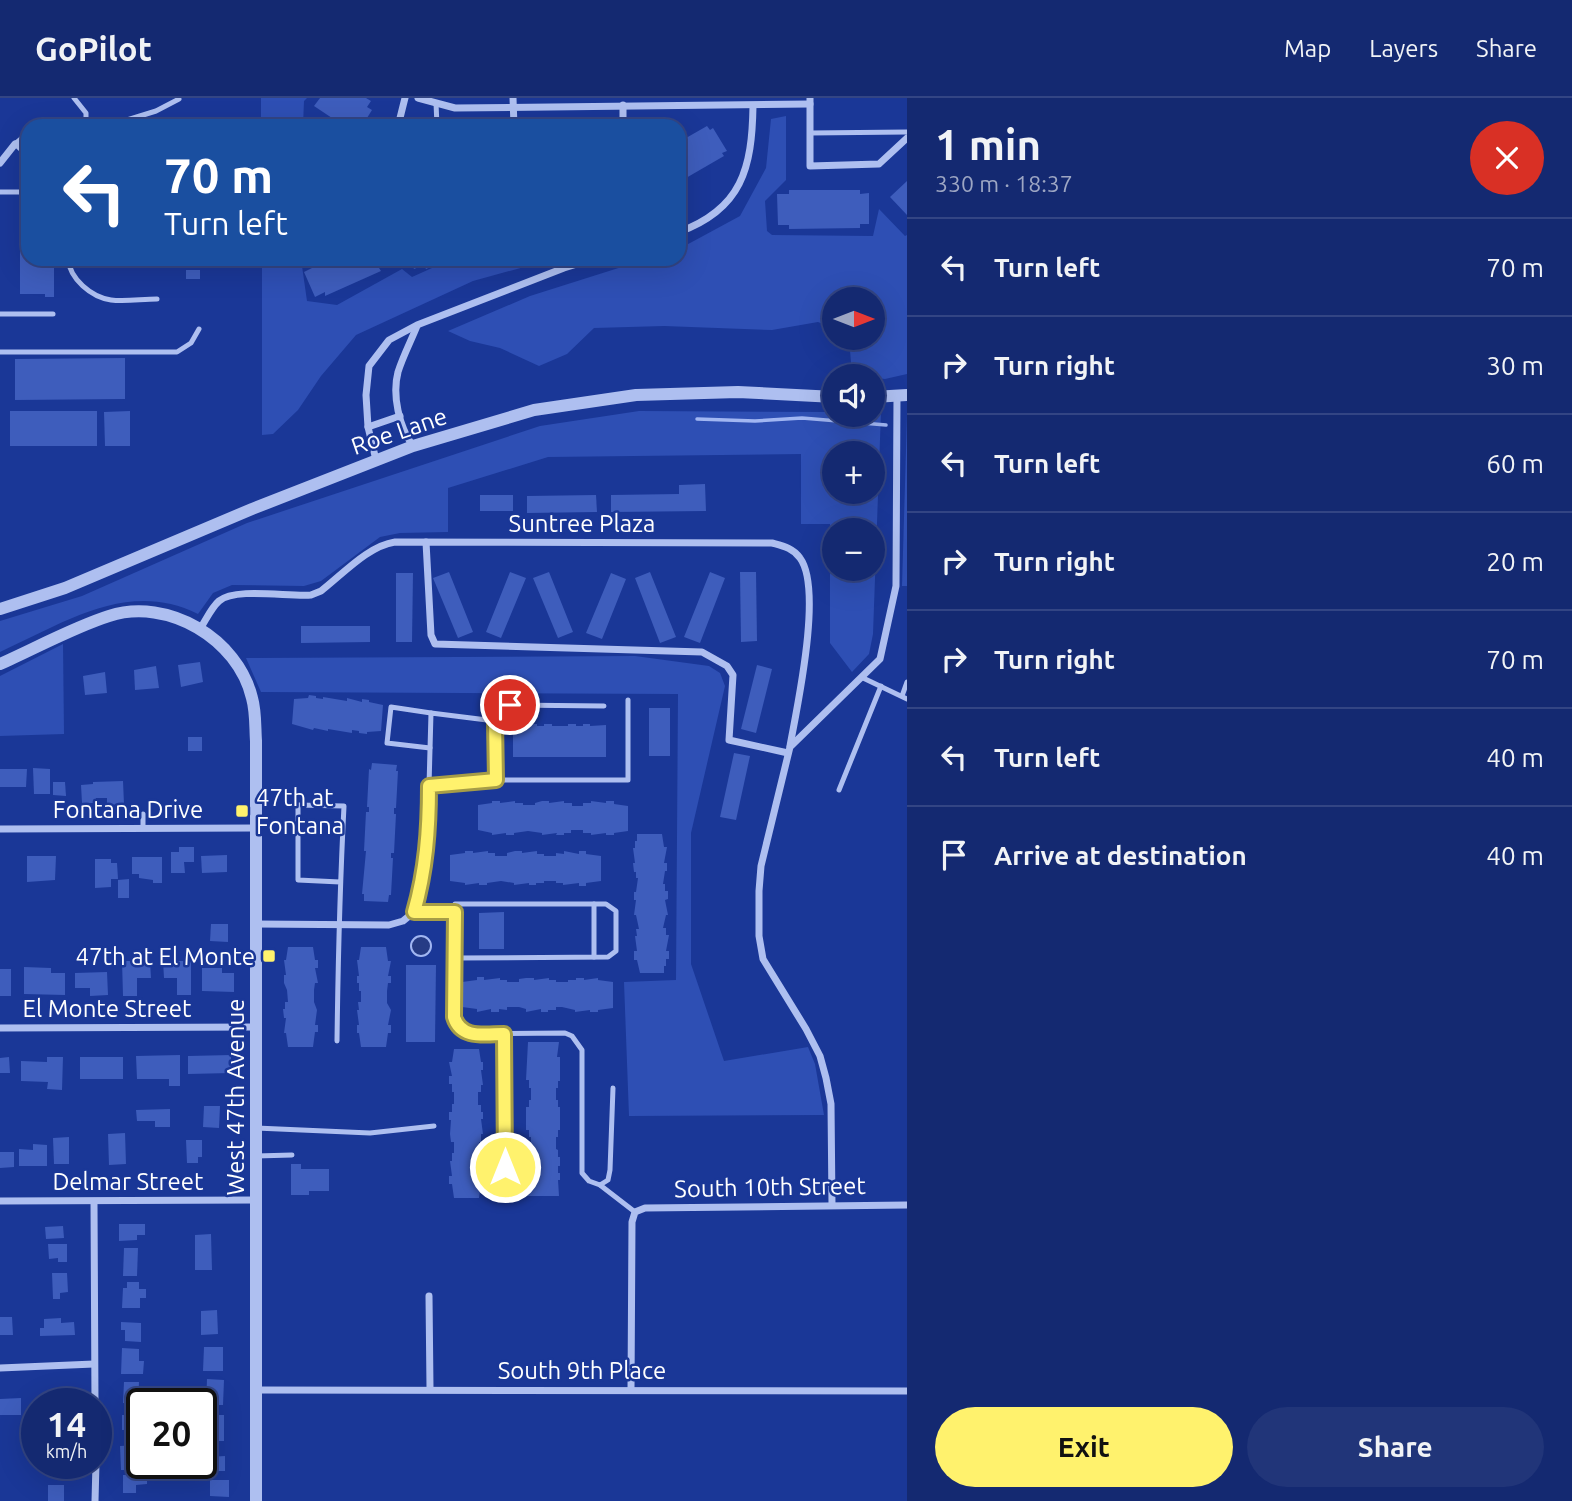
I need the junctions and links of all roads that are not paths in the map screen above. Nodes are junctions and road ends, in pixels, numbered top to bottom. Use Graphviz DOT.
graph roads {
  1 [pos="74,98"];
  2 [pos="405,98"];
  3 [pos="418,98"];
  4 [pos="179,99"];
  5 [pos="623,101"];
  6 [pos="810,101"];
  7 [pos="513,102"];
  8 [pos="753,102"];
  9 [pos="436,103"];
  10 [pos="86,119"];
  11 [pos="130,119"];
  12 [pos="400,119"];
  13 [pos="437,119"];
  14 [pos="623,119"];
  15 [pos="907,132"];
  16 [pos="810,134"];
  17 [pos="907,138"];
  18 [pos="21,139"];
  19 [pos="15,144"];
  20 [pos="21,144"];
  21 [pos="21,150"];
  22 [pos="0,163"];
  23 [pos="0,192"];
  24 [pos="21,192"];
  25 [pos="686,230"];
  26 [pos="69,266"];
  27 [pos="574,266"];
  28 [pos="157,299"];
  29 [pos="0,314"];
  30 [pos="53,314"];
  31 [pos="417,325"];
  32 [pos="199,329"];
  33 [pos="0,352"];
  34 [pos="822,396"];
  35 [pos="902,396"];
  36 [pos="400,416"];
  37 [pos="368,427"];
  38 [pos="413,446"];
  39 [pos="376,460"];
  40 [pos="426,542"];
  41 [pos="0,609"];
  42 [pos="200,629"];
  43 [pos="0,664"];
  44 [pos="861,677"];
  45 [pos="907,682"];
  46 [pos="881,686"];
  47 [pos="904,697"];
  48 [pos="628,700"];
  49 [pos="604,706"];
  50 [pos="430,713"];
  51 [pos="495,721"];
  52 [pos="430,748"];
  53 [pos="789,750"];
  54 [pos="496,780"];
  55 [pos="429,786"];
  56 [pos="839,790"];
  57 [pos="144,814"];
  58 [pos="143,828"];
  59 [pos="255,828"];
  60 [pos="0,829"];
  61 [pos="340,882"];
  62 [pos="594,904"];
  63 [pos="414,912"];
  64 [pos="455,912"];
  65 [pos="256,924"];
  66 [pos="338,924"];
  67 [pos="594,957"];
  68 [pos="456,958"];
  69 [pos="256,1027"];
  70 [pos="0,1028"];
  71 [pos="504,1034"];
  72 [pos="337,1041"];
  73 [pos="613,1088"];
  74 [pos="435,1126"];
  75 [pos="256,1128"];
  76 [pos="292,1155"];
  77 [pos="256,1156"];
  78 [pos="505,1167"];
  79 [pos="600,1185"];
  80 [pos="256,1200"];
  81 [pos="0,1201"];
  82 [pos="94,1202"];
  83 [pos="832,1205"];
  84 [pos="907,1205"];
  85 [pos="635,1212"];
  86 [pos="429,1296"];
  87 [pos="94,1364"];
  88 [pos="0,1368"];
  89 [pos="95,1388"];
  90 [pos="430,1388"];
  91 [pos="256,1390"];
  92 [pos="631,1390"];
  93 [pos="907,1391"];
  94 [pos="96,1479"];
  95 [pos="96,1501"];
  96 [pos="256,1501"];
  1 -- 10 [label="lane"];
  2 -- 12 [label="street"];
  3 -- 9 [label="street"];
  4 -- 11 [label="lane"];
  5 -- 7 [label="street"];
  5 -- 8 [label="street"];
  5 -- 14 [label="street"];
  6 -- 8 [label="street"];
  6 -- 16 [label="street"];
  7 -- 9 [label="street"];
  8 -- 25 [label="street"];
  9 -- 13 [label="lane"];
  15 -- 16 [label="lane"];
  16 -- 17 [label="street"];
  18 -- 19 [label="lane"];
  19 -- 20 [label="lane"];
  19 -- 21 [label="lane"];
  19 -- 22 [label="street"];
  23 -- 24 [label="lane"];
  26 -- 28 [label="lane"];
  27 -- 31 [label="street"];
  29 -- 30 [label="lane"];
  31 -- 36 [label="street"];
  31 -- 37 [label="street"];
  32 -- 33 [label="lane"];
  34 -- 38 [label="street, Roe Lane"];
  35 -- 44 [label="street"];
  36 -- 37 [label="street"];
  36 -- 38 [label="street"];
  37 -- 39 [label="street"];
  38 -- 39 [label="street, Roe Lane"];
  39 -- 41 [label="street, Roe Lane"];
  40 -- 42 [label="street, Suntree Plaza"];
  40 -- 53 [label="street"];
  40 -- 53 [label="street, Suntree Plaza"];
  42 -- 43 [label="street, West 47th Avenue"];
  42 -- 59 [label="street, West 47th Avenue"];
  44 -- 46 [label="lane"];
  44 -- 53 [label="street"];
  45 -- 47 [label="lane"];
  46 -- 47 [label="lane"];
  46 -- 56 [label="lane"];
  48 -- 54 [label="lane"];
  49 -- 51 [label="lane"];
  50 -- 51 [label="lane"];
  50 -- 52 [label="lane"];
  50 -- 52 [label="lane"];
  51 -- 54 [label="lane"];
  52 -- 55 [label="lane"];
  53 -- 83 [label="street"];
  54 -- 55 [label="lane"];
  55 -- 63 [label="lane"];
  57 -- 58 [label="lane"];
  58 -- 59 [label="street, Fontana Drive"];
  58 -- 60 [label="street, Fontana Drive"];
  59 -- 65 [label="street, West 47th Avenue"];
  61 -- 61 [label="lane"];
  61 -- 66 [label="lane"];
  62 -- 64 [label="lane"];
  62 -- 67 [label="lane"];
  62 -- 67 [label="lane"];
  63 -- 64 [label="lane"];
  63 -- 66 [label="street"];
  64 -- 68 [label="lane"];
  65 -- 66 [label="street"];
  65 -- 69 [label="street, West 47th Avenue"];
  66 -- 72 [label="lane"];
  67 -- 68 [label="lane"];
  68 -- 71 [label="lane"];
  69 -- 70 [label="street, El Monte Street"];
  69 -- 75 [label="street, West 47th Avenue"];
  71 -- 78 [label="lane"];
  71 -- 79 [label="lane"];
  73 -- 79 [label="lane"];
  74 -- 75 [label="lane"];
  75 -- 77 [label="street, West 47th Avenue"];
  76 -- 77 [label="lane"];
  77 -- 80 [label="street, West 47th Avenue"];
  79 -- 85 [label="lane"];
  80 -- 82 [label="street, Delmar Street"];
  80 -- 91 [label="street, West 47th Avenue"];
  81 -- 82 [label="street, Delmar Street"];
  82 -- 87 [label="street"];
  83 -- 84 [label="street, South 10th Street"];
  83 -- 85 [label="street, South 10th Street"];
  85 -- 92 [label="street"];
  86 -- 90 [label="street"];
  87 -- 88 [label="street"];
  87 -- 89 [label="street"];
  90 -- 91 [label="street, South 9th Place"];
  90 -- 92 [label="street, South 9th Place"];
  91 -- 96 [label="street, West 47th Avenue"];
  92 -- 93 [label="street, South 9th Place"];
  94 -- 95 [label="street"];
}
